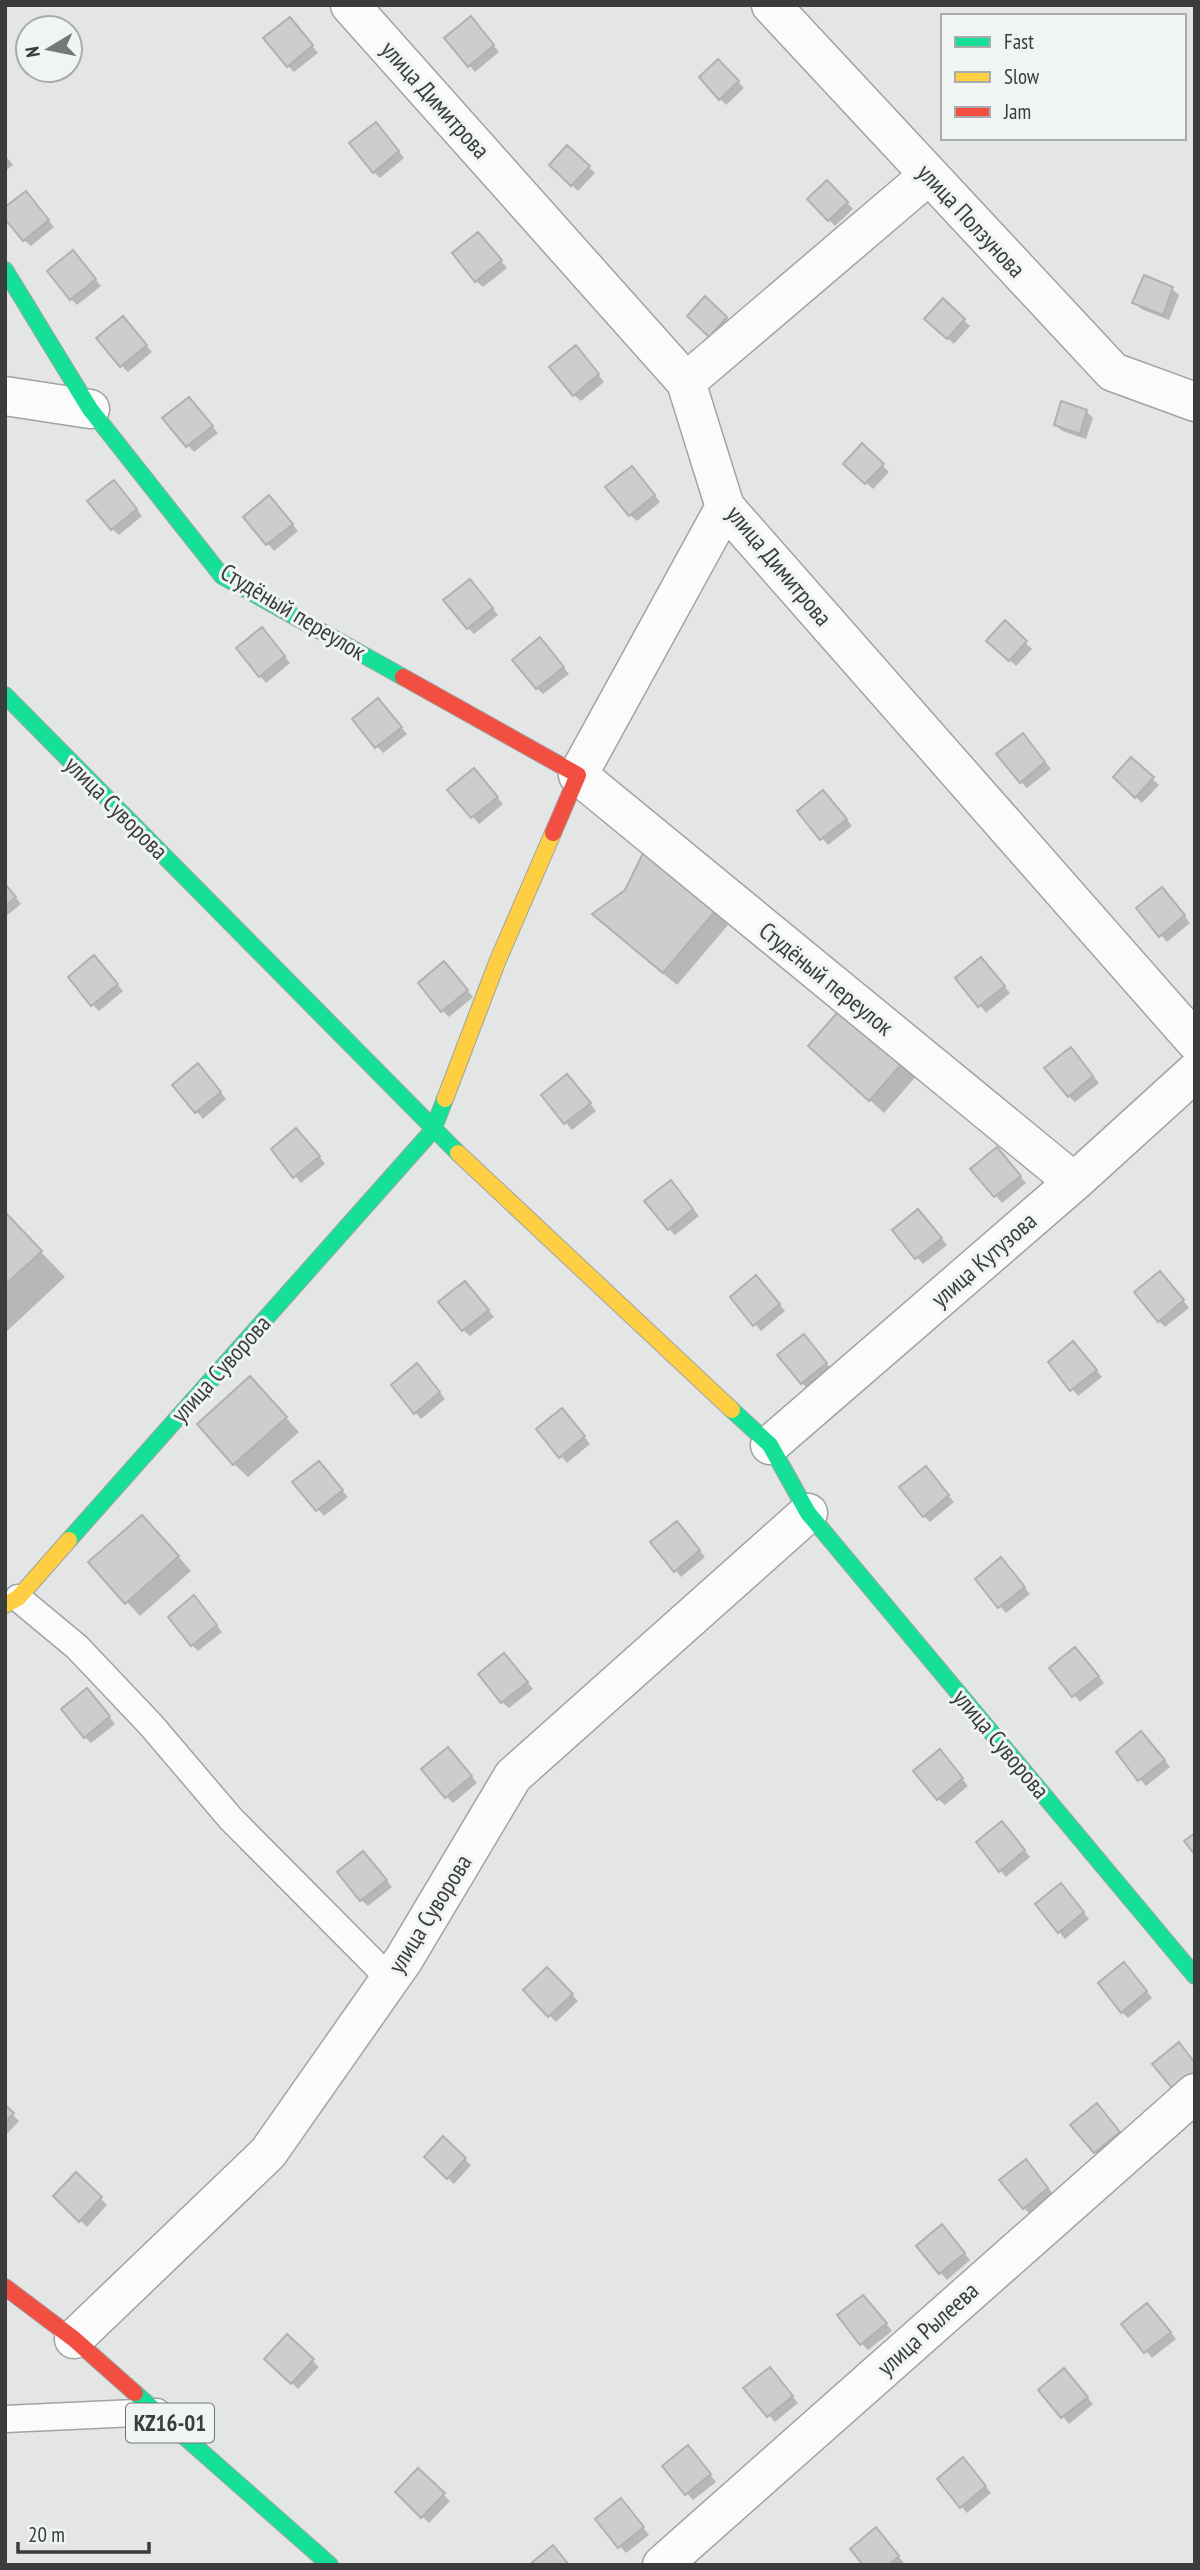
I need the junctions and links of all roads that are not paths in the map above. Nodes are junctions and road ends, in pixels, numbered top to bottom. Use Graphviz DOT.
graph roads {
  1 [pos="350,5"];
  2 [pos="771,5"];
  3 [pos="929,175"];
  4 [pos="5,270"];
  5 [pos="686,382"];
  6 [pos="5,396"];
  7 [pos="1195,401"];
  8 [pos="90,409"];
  9 [pos="725,507"];
  10 [pos="5,695"];
  11 [pos="578,775"];
  12 [pos="1195,1041"];
  13 [pos="1195,1072"];
  14 [pos="433,1130"];
  15 [pos="1074,1182"];
  16 [pos="770,1445"];
  17 [pos="808,1513"];
  18 [pos="11,1602"];
  19 [pos="1195,1976"];
  20 [pos="390,1979"];
  21 [pos="1195,2093"];
  22 [pos="5,2287"];
  23 [pos="74,2339"];
  24 [pos="157,2412"];
  25 [pos="5,2419"];
  26 [pos="330,2565"];
  27 [pos="662,2565"];
  1 -- 5 [label="street, улица Димитрова"];
  2 -- 3 [label="street, улица Ползунова"];
  3 -- 5 [label="street"];
  3 -- 7 [label="street, улица Ползунова"];
  4 -- 8 [label="street, Студёный переулок"];
  5 -- 9 [label="street, улица Димитрова"];
  6 -- 8 [label="street"];
  8 -- 11 [label="street, Студёный переулок"];
  9 -- 11 [label="street"];
  9 -- 12 [label="street, улица Димитрова"];
  10 -- 14 [label="street, улица Суворова"];
  11 -- 14 [label="street"];
  11 -- 15 [label="street, Студёный переулок"];
  13 -- 15 [label="street, улица Кутузова"];
  14 -- 16 [label="street, улица Суворова"];
  14 -- 18 [label="street, улица Суворова"];
  15 -- 16 [label="street, улица Кутузова"];
  16 -- 17 [label="street, улица Суворова"];
  17 -- 19 [label="street, улица Суворова"];
  17 -- 20 [label="street, улица Суворова"];
  18 -- 20 [label="lane"];
  20 -- 23 [label="street, улица Суворова"];
  21 -- 27 [label="street, улица Рылеева"];
  22 -- 23 [label="street, KZ16-01"];
  23 -- 24 [label="street, KZ16-01"];
  24 -- 25 [label="lane"];
  24 -- 26 [label="street, KZ16-01"];
}
